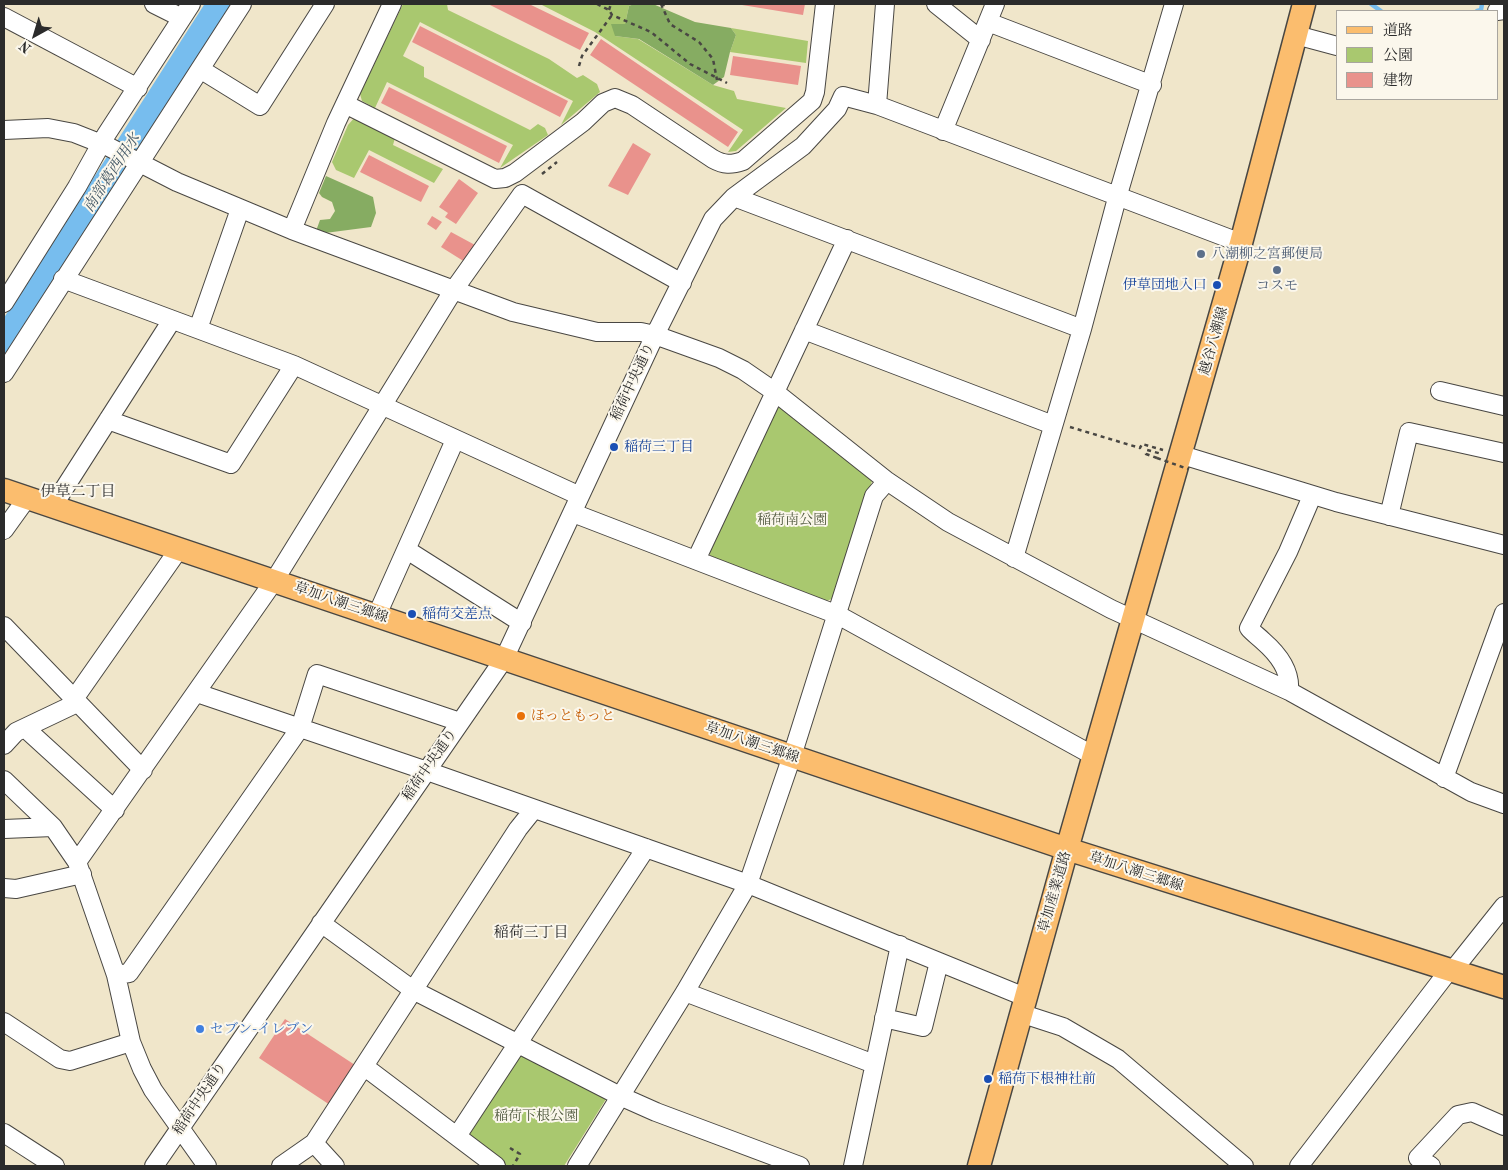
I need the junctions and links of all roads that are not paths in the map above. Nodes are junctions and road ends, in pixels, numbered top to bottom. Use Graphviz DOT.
graph roads {
  1 [pos="154,4"];
  2 [pos="242,4"];
  3 [pos="324,4"];
  4 [pos="392,4"];
  5 [pos="825,4"];
  6 [pos="885,4"];
  7 [pos="936,4"];
  8 [pos="995,4"];
  9 [pos="1174,4"];
  10 [pos="1304,4"];
  11 [pos="186,11"];
  12 [pos="4,17"];
  13 [pos="988,22"];
  14 [pos="1296,35"];
  15 [pos="981,40"];
  16 [pos="1336,46"];
  17 [pos="200,69"];
  18 [pos="1152,85"];
  19 [pos="138,88"];
  20 [pos="345,104"];
  21 [pos="877,105"];
  22 [pos="4,130"];
  23 [pos="943,131"];
  24 [pos="105,145"];
  25 [pos="135,160"];
  26 [pos="734,197"];
  27 [pos="1117,198"];
  28 [pos="240,209"];
  29 [pos="292,230"];
  30 [pos="846,240"];
  31 [pos="1241,243"];
  32 [pos="63,279"];
  33 [pos="682,283"];
  34 [pos="453,291"];
  35 [pos="4,304"];
  36 [pos="172,320"];
  37 [pos="198,329"];
  38 [pos="1082,329"];
  39 [pos="804,330"];
  40 [pos="655,335"];
  41 [pos="294,365"];
  42 [pos="4,373"];
  43 [pos="1440,391"];
  44 [pos="775,392"];
  45 [pos="381,406"];
  46 [pos="1504,406"];
  47 [pos="108,420"];
  48 [pos="1054,423"];
  49 [pos="455,440"];
  50 [pos="1504,453"];
  51 [pos="1176,458"];
  52 [pos="887,481"];
  53 [pos="4,490"];
  54 [pos="1312,496"];
  55 [pos="27,498"];
  56 [pos="576,505"];
  57 [pos="53,506"];
  58 [pos="1389,516"];
  59 [pos="4,530"];
  60 [pos="1504,545"];
  61 [pos="180,549"];
  62 [pos="406,550"];
  63 [pos="1014,558"];
  64 [pos="696,560"];
  65 [pos="274,581"];
  66 [pos="1504,613"];
  67 [pos="838,615"];
  68 [pos="377,616"];
  69 [pos="1133,619"];
  70 [pos="522,623"];
  71 [pos="4,626"];
  72 [pos="504,659"];
  73 [pos="1289,691"];
  74 [pos="197,693"];
  75 [pos="75,701"];
  76 [pos="460,722"];
  77 [pos="25,728"];
  78 [pos="300,728"];
  79 [pos="4,745"];
  80 [pos="792,756"];
  81 [pos="1094,756"];
  82 [pos="143,770"];
  83 [pos="427,771"];
  84 [pos="1444,778"];
  85 [pos="4,780"];
  86 [pos="1504,804"];
  87 [pos="534,809"];
  88 [pos="115,810"];
  89 [pos="53,827"];
  90 [pos="4,829"];
  91 [pos="646,848"];
  92 [pos="1066,849"];
  93 [pos="80,868"];
  94 [pos="748,884"];
  95 [pos="4,888"];
  96 [pos="1504,906"];
  97 [pos="321,924"];
  98 [pos="900,945"];
  99 [pos="939,962"];
  100 [pos="1452,970"];
  101 [pos="116,975"];
  102 [pos="1504,987"];
  103 [pos="414,990"];
  104 [pos="685,992"];
  105 [pos="1023,1005"];
  106 [pos="884,1018"];
  107 [pos="4,1022"];
  108 [pos="131,1042"];
  109 [pos="518,1043"];
  110 [pos="874,1064"];
  111 [pos="365,1067"];
  112 [pos="620,1096"];
  113 [pos="1504,1126"];
  114 [pos="180,1128"];
  115 [pos="4,1133"];
  116 [pos="457,1136"];
  117 [pos="314,1143"];
  118 [pos="54,1166"];
  119 [pos="154,1166"];
  120 [pos="207,1166"];
  121 [pos="281,1166"];
  122 [pos="335,1166"];
  123 [pos="496,1166"];
  124 [pos="577,1166"];
  125 [pos="800,1166"];
  126 [pos="853,1166"];
  127 [pos="979,1166"];
  128 [pos="1244,1166"];
  129 [pos="1299,1166"];
  130 [pos="1431,1166"];
  1 -- 11 [label="street"];
  2 -- 17 [label="street"];
  3 -- 17 [label="street"];
  4 -- 20 [label="street"];
  5 -- 20 [label="street"];
  6 -- 21 [label="street"];
  7 -- 15 [label="street"];
  8 -- 13 [label="street"];
  9 -- 18 [label="street"];
  10 -- 14 [label="main road, 越谷八潮線"];
  11 -- 19 [label="street"];
  12 -- 19 [label="street"];
  13 -- 15 [label="street"];
  13 -- 18 [label="street"];
  14 -- 16 [label="street"];
  14 -- 31 [label="main road, 越谷八潮線"];
  15 -- 23 [label="street"];
  17 -- 25 [label="street"];
  18 -- 27 [label="street"];
  19 -- 24 [label="street"];
  20 -- 29 [label="street"];
  21 -- 23 [label="street"];
  21 -- 26 [label="street, 稲荷中央通り"];
  22 -- 24 [label="street"];
  23 -- 27 [label="street"];
  24 -- 25 [label="street"];
  24 -- 35 [label="street"];
  25 -- 28 [label="street"];
  25 -- 32 [label="street"];
  26 -- 30 [label="street"];
  26 -- 33 [label="street, 稲荷中央通り"];
  27 -- 31 [label="street"];
  27 -- 38 [label="street"];
  28 -- 29 [label="street"];
  28 -- 37 [label="street"];
  29 -- 34 [label="street"];
  30 -- 38 [label="street"];
  30 -- 39 [label="street"];
  31 -- 51 [label="main road, 越谷八潮線"];
  32 -- 36 [label="street"];
  32 -- 42 [label="street"];
  33 -- 34 [label="street"];
  33 -- 40 [label="street, 稲荷中央通り"];
  34 -- 40 [label="street"];
  34 -- 45 [label="street"];
  36 -- 37 [label="street"];
  36 -- 47 [label="street"];
  37 -- 41 [label="street"];
  38 -- 48 [label="street"];
  39 -- 44 [label="street"];
  39 -- 48 [label="street"];
  40 -- 44 [label="street"];
  40 -- 56 [label="street, 稲荷中央通り"];
  41 -- 45 [label="street"];
  41 -- 47 [label="street"];
  43 -- 46 [label="street"];
  44 -- 52 [label="street"];
  44 -- 64 [label="street"];
  45 -- 49 [label="street"];
  45 -- 65 [label="street"];
  47 -- 57 [label="street"];
  48 -- 63 [label="street"];
  49 -- 56 [label="street"];
  49 -- 62 [label="street"];
  50 -- 58 [label="street"];
  51 -- 54 [label="street"];
  51 -- 69 [label="main road, 越谷八潮線"];
  52 -- 63 [label="street"];
  52 -- 67 [label="street"];
  53 -- 55 [label="main road, 草加八潮三郷線"];
  54 -- 58 [label="street"];
  54 -- 73 [label="street"];
  55 -- 57 [label="main road, 草加八潮三郷線"];
  55 -- 59 [label="street"];
  56 -- 64 [label="street"];
  56 -- 70 [label="street, 稲荷中央通り"];
  57 -- 61 [label="main road, 草加八潮三郷線"];
  58 -- 60 [label="street"];
  61 -- 65 [label="main road, 草加八潮三郷線"];
  61 -- 75 [label="street"];
  62 -- 68 [label="street"];
  62 -- 70 [label="street"];
  63 -- 69 [label="street"];
  64 -- 67 [label="street"];
  65 -- 68 [label="main road, 草加八潮三郷線"];
  65 -- 74 [label="street"];
  66 -- 84 [label="street"];
  67 -- 80 [label="street"];
  67 -- 81 [label="street"];
  68 -- 72 [label="main road, 草加八潮三郷線"];
  69 -- 73 [label="street"];
  69 -- 81 [label="main road, 草加産業道路"];
  70 -- 72 [label="street, 稲荷中央通り"];
  71 -- 75 [label="street"];
  72 -- 76 [label="street, 稲荷中央通り"];
  72 -- 80 [label="main road, 草加八潮三郷線"];
  73 -- 84 [label="street"];
  74 -- 78 [label="street"];
  74 -- 82 [label="street"];
  75 -- 77 [label="street"];
  75 -- 82 [label="street"];
  76 -- 78 [label="street"];
  76 -- 83 [label="street, 稲荷中央通り"];
  77 -- 79 [label="street"];
  77 -- 88 [label="street"];
  78 -- 83 [label="street"];
  78 -- 101 [label="street"];
  80 -- 92 [label="main road, 草加八潮三郷線"];
  80 -- 94 [label="street"];
  81 -- 92 [label="main road, 草加産業道路"];
  82 -- 88 [label="street"];
  83 -- 87 [label="street"];
  83 -- 97 [label="street, 稲荷中央通り"];
  84 -- 86 [label="street"];
  85 -- 89 [label="street"];
  87 -- 91 [label="street"];
  87 -- 103 [label="street"];
  88 -- 93 [label="street"];
  89 -- 90 [label="street"];
  89 -- 93 [label="street"];
  91 -- 94 [label="street"];
  91 -- 109 [label="street"];
  92 -- 100 [label="main road, 草加八潮三郷線"];
  92 -- 105 [label="main road, 草加産業道路"];
  93 -- 95 [label="street"];
  93 -- 101 [label="street"];
  94 -- 98 [label="street"];
  94 -- 104 [label="street"];
  96 -- 100 [label="street"];
  97 -- 103 [label="street"];
  97 -- 114 [label="street, 稲荷中央通り"];
  98 -- 99 [label="street"];
  98 -- 106 [label="street"];
  99 -- 105 [label="street"];
  99 -- 106 [label="street"];
  100 -- 102 [label="main road, 草加八潮三郷線"];
  100 -- 129 [label="street"];
  101 -- 108 [label="street"];
  103 -- 109 [label="street"];
  103 -- 111 [label="street"];
  104 -- 110 [label="street"];
  104 -- 112 [label="street"];
  105 -- 127 [label="main road, 草加産業道路"];
  105 -- 128 [label="street"];
  106 -- 110 [label="street"];
  107 -- 108 [label="street"];
  108 -- 114 [label="street"];
  109 -- 112 [label="street"];
  109 -- 116 [label="street"];
  110 -- 126 [label="street"];
  111 -- 116 [label="street"];
  111 -- 117 [label="street"];
  112 -- 124 [label="street"];
  112 -- 125 [label="street"];
  113 -- 130 [label="street"];
  114 -- 119 [label="street, 稲荷中央通り"];
  114 -- 120 [label="street"];
  115 -- 118 [label="street"];
  116 -- 123 [label="street"];
  117 -- 121 [label="street"];
  117 -- 122 [label="street"];
}
